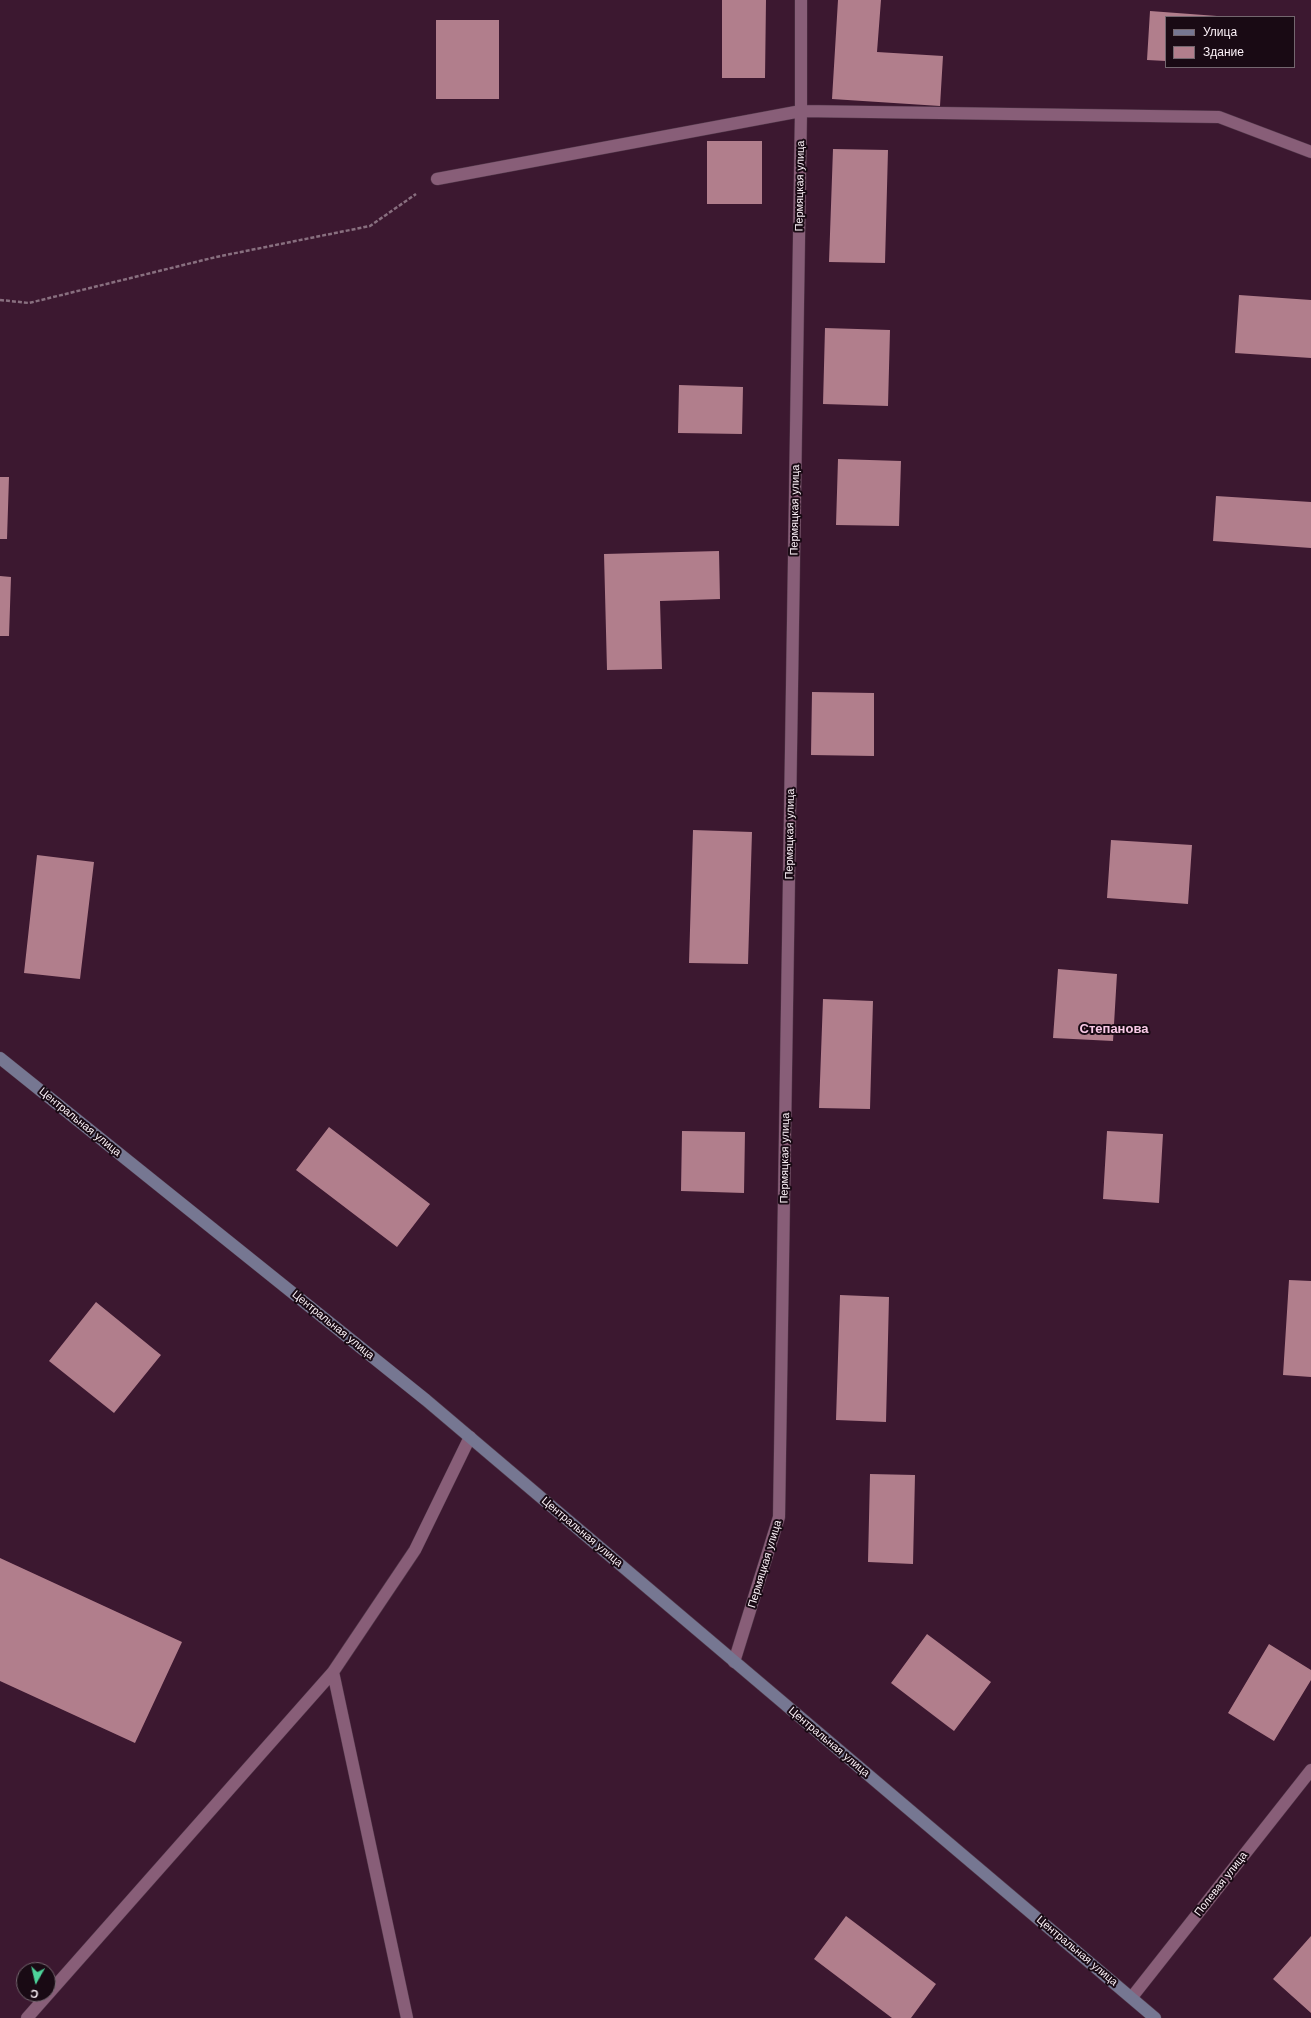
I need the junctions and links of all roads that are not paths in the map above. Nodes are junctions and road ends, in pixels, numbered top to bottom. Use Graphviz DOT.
graph roads {
  1 [pos="801,0"];
  2 [pos="802,111"];
  3 [pos="1311,152"];
  4 [pos="437,179"];
  5 [pos="0,1058"];
  6 [pos="470,1437"];
  7 [pos="734,1662"];
  8 [pos="333,1672"];
  9 [pos="1311,1770"];
  10 [pos="1132,1997"];
  11 [pos="27,2018"];
  12 [pos="407,2018"];
  13 [pos="1155,2018"];
  1 -- 2 [label="street, Пермяцкая улица"];
  2 -- 3 [label="street"];
  2 -- 4 [label="street"];
  2 -- 7 [label="street, Пермяцкая улица"];
  5 -- 6 [label="main road, Центральная улица"];
  6 -- 7 [label="main road, Центральная улица"];
  6 -- 8 [label="street"];
  7 -- 10 [label="main road, Центральная улица"];
  8 -- 11 [label="street"];
  8 -- 12 [label="street"];
  9 -- 10 [label="street, Полевая улица"];
  10 -- 13 [label="main road, Центральная улица"];
}
